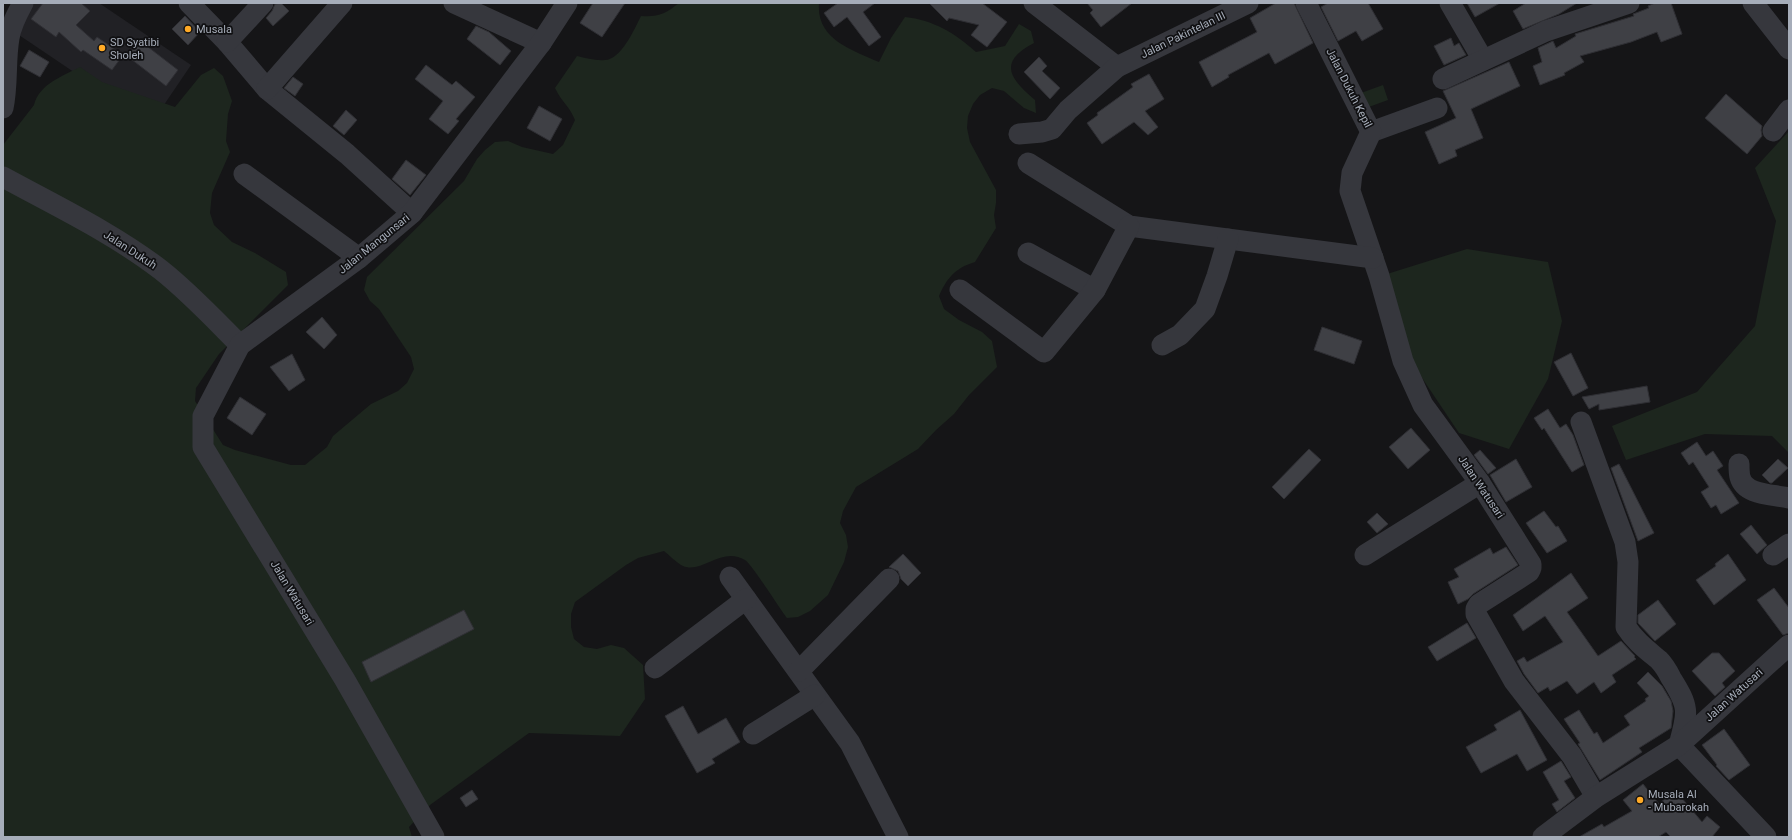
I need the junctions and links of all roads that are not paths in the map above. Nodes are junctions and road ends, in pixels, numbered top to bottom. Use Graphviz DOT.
graph roads {
  1 [pos="23,3"];
  2 [pos="189,3"];
  3 [pos="263,3"];
  4 [pos="342,3"];
  5 [pos="454,3"];
  6 [pos="567,3"];
  7 [pos="1034,3"];
  8 [pos="1248,3"];
  9 [pos="1306,3"];
  10 [pos="1450,3"];
  11 [pos="1629,3"];
  12 [pos="1753,3"];
  13 [pos="227,42"];
  14 [pos="541,43"];
  15 [pos="1789,49"];
  16 [pos="1483,60"];
  17 [pos="1116,67"];
  18 [pos="1443,79"];
  19 [pos="267,89"];
  20 [pos="3,108"];
  21 [pos="1437,108"];
  22 [pos="1789,110"];
  23 [pos="1773,131"];
  24 [pos="1371,132"];
  25 [pos="1019,134"];
  26 [pos="1028,163"];
  27 [pos="244,174"];
  28 [pos="3,177"];
  29 [pos="412,214"];
  30 [pos="1129,226"];
  31 [pos="1228,239"];
  32 [pos="1028,253"];
  33 [pos="359,258"];
  34 [pos="1373,258"];
  35 [pos="960,290"];
  36 [pos="1095,290"];
  37 [pos="240,345"];
  38 [pos="1162,345"];
  39 [pos="1581,422"];
  40 [pos="1739,464"];
  41 [pos="1480,482"];
  42 [pos="1789,498"];
  43 [pos="1365,555"];
  44 [pos="730,577"];
  45 [pos="889,578"];
  46 [pos="746,599"];
  47 [pos="1789,645"];
  48 [pos="655,668"];
  49 [pos="799,671"];
  50 [pos="815,695"];
  51 [pos="753,734"];
  52 [pos="1679,745"];
  53 [pos="1596,797"];
  54 [pos="434,837"];
  55 [pos="898,837"];
  56 [pos="1543,837"];
  57 [pos="1766,837"];
  1 -- 20 [label="street"];
  2 -- 13 [label="street"];
  3 -- 13 [label="street"];
  4 -- 19 [label="street"];
  5 -- 14 [label="street"];
  6 -- 14 [label="street, Jalan Mangunsari"];
  7 -- 17 [label="street"];
  8 -- 17 [label="street, Jalan Pakintelan III"];
  9 -- 24 [label="street, Jalan Dukuh Kepil"];
  10 -- 16 [label="street"];
  11 -- 16 [label="street"];
  12 -- 15 [label="street"];
  13 -- 19 [label="street"];
  14 -- 29 [label="street, Jalan Mangunsari"];
  16 -- 18 [label="street"];
  17 -- 25 [label="street, Jalan Pakintelan III"];
  19 -- 29 [label="street"];
  21 -- 24 [label="street, Jalan Dukuh Kepil"];
  22 -- 23 [label="street"];
  24 -- 34 [label="street, Jalan Watusari"];
  26 -- 30 [label="street"];
  27 -- 33 [label="street"];
  28 -- 37 [label="street, Jalan Dukuh"];
  29 -- 33 [label="street, Jalan Mangunsari"];
  30 -- 31 [label="street"];
  30 -- 36 [label="street"];
  31 -- 34 [label="street"];
  31 -- 38 [label="street"];
  32 -- 36 [label="street"];
  33 -- 37 [label="street, Jalan Mangunsari"];
  34 -- 41 [label="street, Jalan Watusari"];
  35 -- 36 [label="street"];
  37 -- 54 [label="street, Jalan Watusari"];
  39 -- 52 [label="street, Jalan Watusari"];
  40 -- 42 [label="street"];
  41 -- 43 [label="street"];
  41 -- 53 [label="street, Jalan Watusari"];
  44 -- 46 [label="street"];
  45 -- 49 [label="street"];
  46 -- 48 [label="street"];
  46 -- 49 [label="street"];
  47 -- 52 [label="street, Jalan Watusari"];
  49 -- 50 [label="street"];
  50 -- 51 [label="street"];
  50 -- 55 [label="street"];
  52 -- 53 [label="street, Jalan Watusari"];
  52 -- 57 [label="street"];
  53 -- 56 [label="street, Jalan Watusari"];
}
